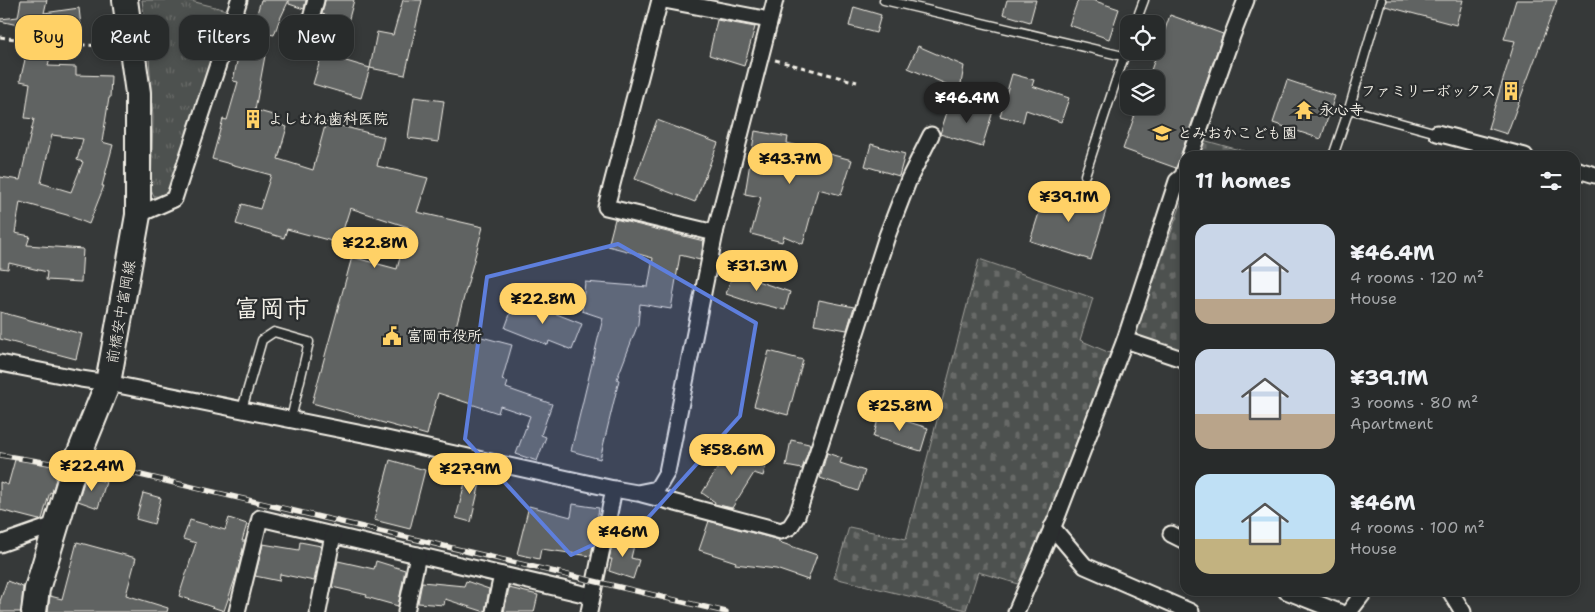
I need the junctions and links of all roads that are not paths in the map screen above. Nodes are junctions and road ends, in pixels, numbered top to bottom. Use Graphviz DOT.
graph roads {
  1 [pos="125,0"];
  2 [pos="239,0"];
  3 [pos="316,0"];
  4 [pos="660,0"];
  5 [pos="664,0"];
  6 [pos="775,0"];
  7 [pos="884,0"];
  8 [pos="1144,0"];
  9 [pos="1246,0"];
  10 [pos="1381,0"];
  11 [pos="312,15"];
  12 [pos="1138,15"];
  13 [pos="769,20"];
  14 [pos="1120,55"];
  15 [pos="1122,60"];
  16 [pos="1349,109"];
  17 [pos="1437,133"];
  18 [pos="931,135"];
  19 [pos="1192,151"];
  20 [pos="1335,151"];
  21 [pos="1506,151"];
  22 [pos="1580,171"];
  23 [pos="1085,174"];
  24 [pos="1595,175"];
  25 [pos="1180,178"];
  26 [pos="138,215"];
  27 [pos="714,233"];
  28 [pos="1125,340"];
  29 [pos="1180,358"];
  30 [pos="0,363"];
  31 [pos="108,383"];
  32 [pos="242,409"];
  33 [pos="291,419"];
  34 [pos="614,489"];
  35 [pos="637,493"];
  36 [pos="57,524"];
  37 [pos="1052,526"];
  38 [pos="1171,534"];
  39 [pos="333,535"];
  40 [pos="1180,538"];
  41 [pos="0,544"];
  42 [pos="418,555"];
  43 [pos="502,575"];
  44 [pos="592,596"];
  45 [pos="1299,596"];
  46 [pos="1362,596"];
  47 [pos="1453,596"];
  48 [pos="34,612"];
  49 [pos="237,612"];
  50 [pos="318,612"];
  51 [pos="406,612"];
  52 [pos="494,612"];
  53 [pos="589,612"];
  54 [pos="1016,612"];
  55 [pos="1191,612"];
  56 [pos="1339,612"];
  57 [pos="1349,612"];
  58 [pos="1463,612"];
  1 -- 26 [label="main road, 前橋安中富岡線"];
  2 -- 26 [label="street"];
  3 -- 11 [label="street"];
  4 -- 27 [label="street"];
  5 -- 13 [label="street"];
  6 -- 13 [label="street"];
  7 -- 14 [label="lane"];
  8 -- 12 [label="lane"];
  9 -- 19 [label="street"];
  10 -- 16 [label="lane"];
  13 -- 27 [label="street"];
  15 -- 23 [label="lane"];
  16 -- 17 [label="lane"];
  16 -- 20 [label="lane"];
  17 -- 21 [label="street"];
  18 -- 35 [label="street"];
  22 -- 24 [label="street"];
  25 -- 28 [label="street"];
  26 -- 31 [label="main road, 前橋安中富岡線"];
  27 -- 35 [label="street"];
  28 -- 29 [label="street"];
  28 -- 37 [label="street"];
  30 -- 31 [label="street"];
  31 -- 32 [label="street"];
  31 -- 36 [label="main road, 前橋安中富岡線"];
  32 -- 33 [label="street"];
  32 -- 33 [label="lane"];
  33 -- 34 [label="street"];
  34 -- 35 [label="street"];
  34 -- 44 [label="street"];
  36 -- 41 [label="street"];
  36 -- 48 [label="main road, 前橋安中富岡線"];
  37 -- 54 [label="street"];
  37 -- 55 [label="street"];
  38 -- 40 [label="street"];
  39 -- 42 [label="street"];
  39 -- 49 [label="street"];
  39 -- 50 [label="street"];
  42 -- 43 [label="street"];
  42 -- 51 [label="street"];
  43 -- 44 [label="street"];
  43 -- 52 [label="street"];
  44 -- 53 [label="street"];
  45 -- 56 [label="street"];
  46 -- 57 [label="street"];
  47 -- 58 [label="street"];
}
